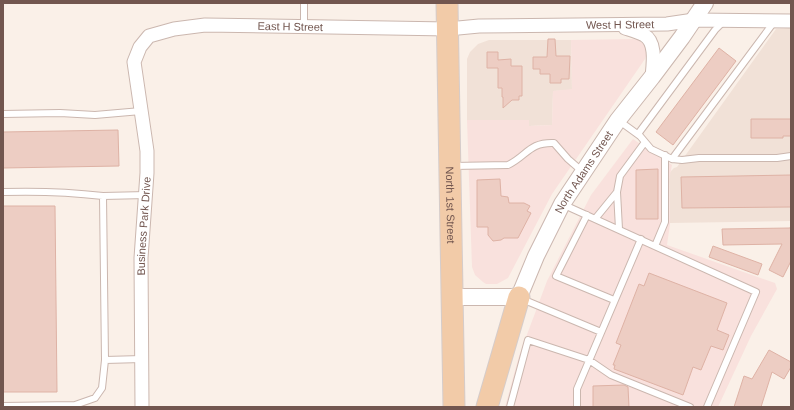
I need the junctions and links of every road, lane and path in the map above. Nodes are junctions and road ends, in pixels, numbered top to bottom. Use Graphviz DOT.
graph roads {
  1 [pos="304,3"];
  2 [pos="447,3"];
  3 [pos="705,3"];
  4 [pos="694,20"];
  5 [pos="724,20"];
  6 [pos="775,21"];
  7 [pos="791,21"];
  8 [pos="618,25"];
  9 [pos="304,27"];
  10 [pos="448,29"];
  11 [pos="140,48"];
  12 [pos="652,77"];
  13 [pos="142,111"];
  14 [pos="3,114"];
  15 [pos="618,120"];
  16 [pos="638,134"];
  17 [pos="645,142"];
  18 [pos="665,155"];
  19 [pos="791,156"];
  20 [pos="672,159"];
  21 [pos="450,166"];
  22 [pos="583,172"];
  23 [pos="3,192"];
  24 [pos="617,192"];
  25 [pos="146,195"];
  26 [pos="103,196"];
  27 [pos="562,204"];
  28 [pos="587,215"];
  29 [pos="595,219"];
  30 [pos="619,230"];
  31 [pos="640,239"];
  32 [pos="656,246"];
  33 [pos="451,297"];
  34 [pos="519,297"];
  35 [pos="614,300"];
  36 [pos="601,332"];
  37 [pos="142,359"];
  38 [pos="105,360"];
  39 [pos="589,360"];
  40 [pos="3,406"];
  41 [pos="142,407"];
  42 [pos="454,407"];
  43 [pos="487,407"];
  44 [pos="510,407"];
  45 [pos="577,407"];
  46 [pos="690,407"];
  47 [pos="707,407"];
  1 -- 9 [label="lane"];
  2 -- 10 [label="main road, North 1st Street"];
  3 -- 4 [label="street, North Adams Street"];
  4 -- 5 [label="street, West H Street"];
  4 -- 8 [label="street, West H Street"];
  4 -- 12 [label="street, North Adams Street"];
  5 -- 6 [label="street, West H Street"];
  5 -- 16 [label="lane"];
  6 -- 7 [label="street, West H Street"];
  6 -- 20 [label="lane"];
  8 -- 10 [label="street, West H Street"];
  8 -- 12 [label="street"];
  9 -- 10 [label="street, East H Street"];
  9 -- 11 [label="street, East H Street"];
  10 -- 21 [label="main road, North 1st Street"];
  11 -- 13 [label="street, Business Park Drive"];
  12 -- 15 [label="street, North Adams Street"];
  13 -- 14 [label="lane"];
  13 -- 25 [label="street, Business Park Drive"];
  15 -- 16 [label="lane"];
  15 -- 22 [label="street, North Adams Street"];
  16 -- 17 [label="lane"];
  17 -- 18 [label="lane"];
  17 -- 24 [label="lane"];
  18 -- 20 [label="lane"];
  18 -- 32 [label="lane"];
  19 -- 20 [label="lane"];
  21 -- 22 [label="lane"];
  21 -- 33 [label="main road, North 1st Street"];
  22 -- 27 [label="street, North Adams Street"];
  23 -- 26 [label="lane"];
  24 -- 29 [label="lane"];
  24 -- 30 [label="lane"];
  25 -- 26 [label="lane"];
  25 -- 37 [label="street, Business Park Drive"];
  26 -- 38 [label="lane"];
  27 -- 28 [label="lane"];
  27 -- 34 [label="street, North Adams Street"];
  28 -- 29 [label="lane"];
  28 -- 35 [label="lane"];
  29 -- 30 [label="lane"];
  30 -- 31 [label="lane"];
  31 -- 32 [label="lane"];
  31 -- 35 [label="lane"];
  32 -- 47 [label="lane"];
  33 -- 34 [label="street"];
  33 -- 42 [label="main road, North 1st Street"];
  34 -- 36 [label="lane"];
  34 -- 43 [label="main road"];
  35 -- 36 [label="lane"];
  36 -- 39 [label="lane"];
  37 -- 38 [label="lane"];
  37 -- 41 [label="street, Business Park Drive"];
  38 -- 40 [label="lane"];
  39 -- 44 [label="lane"];
  39 -- 45 [label="lane"];
  39 -- 46 [label="lane"];
}
